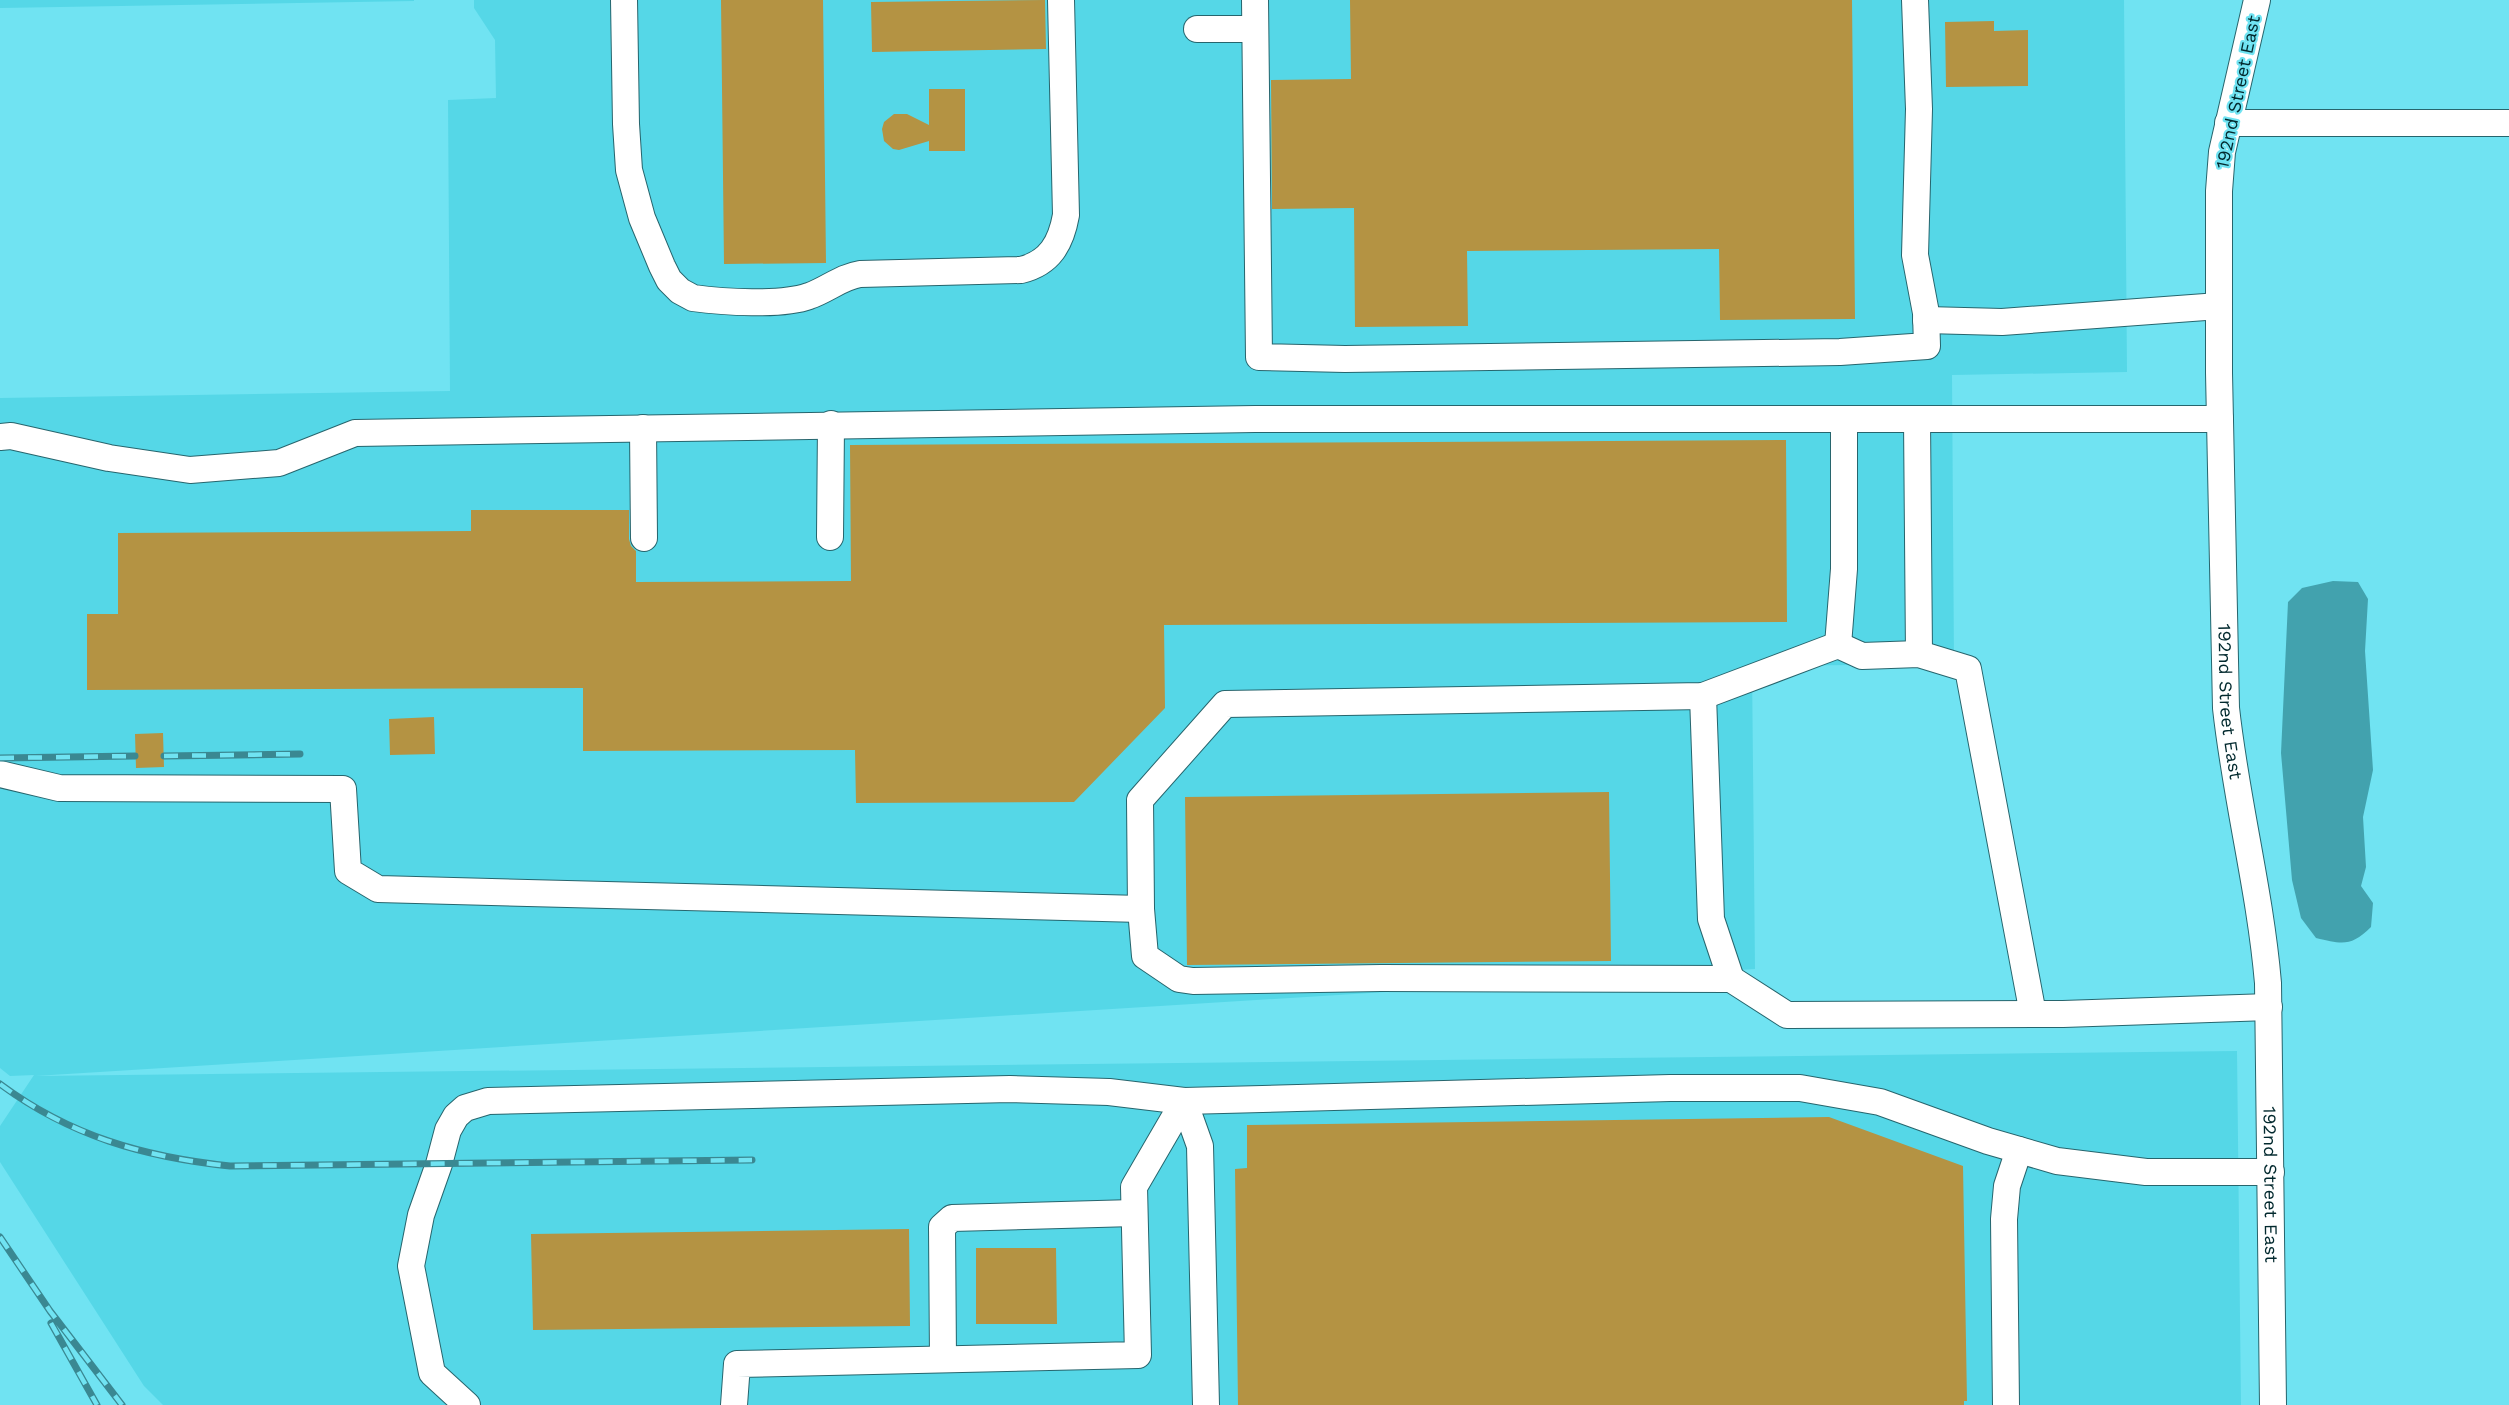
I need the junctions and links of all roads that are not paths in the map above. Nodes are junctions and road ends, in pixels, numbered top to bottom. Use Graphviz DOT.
graph roads {
  1 [pos="624,0"];
  2 [pos="1061,0"];
  3 [pos="1255,0"];
  4 [pos="1915,0"];
  5 [pos="2257,0"];
  6 [pos="1197,29"];
  7 [pos="1255,29"];
  8 [pos="2228,123"];
  9 [pos="2509,123"];
  10 [pos="2219,306"];
  11 [pos="1926,320"];
  12 [pos="1844,419"];
  13 [pos="1917,419"];
  14 [pos="2220,419"];
  15 [pos="831,424"];
  16 [pos="643,428"];
  17 [pos="0,437"];
  18 [pos="830,537"];
  19 [pos="644,538"];
  20 [pos="1838,645"];
  21 [pos="1919,654"];
  22 [pos="1703,696"];
  23 [pos="0,774"];
  24 [pos="1141,909"];
  25 [pos="1731,979"];
  26 [pos="2269,1007"];
  27 [pos="2033,1014"];
  28 [pos="1184,1101"];
  29 [pos="2019,1150"];
  30 [pos="2271,1172"];
  31 [pos="1134,1213"];
  32 [pos="943,1359"];
  33 [pos="467,1405"];
  34 [pos="734,1405"];
  35 [pos="1206,1405"];
  36 [pos="2006,1405"];
  37 [pos="2273,1405"];
  1 -- 2 [label="street"];
  3 -- 7 [label="street"];
  4 -- 11 [label="street"];
  5 -- 8 [label="street, 192nd Street East"];
  6 -- 7 [label="street"];
  7 -- 11 [label="street"];
  8 -- 9 [label="street"];
  8 -- 10 [label="street, 192nd Street East"];
  10 -- 11 [label="street"];
  10 -- 14 [label="street, 192nd Street East"];
  12 -- 13 [label="street"];
  12 -- 15 [label="street"];
  12 -- 20 [label="street"];
  13 -- 14 [label="street"];
  13 -- 21 [label="street"];
  14 -- 26 [label="street, 192nd Street East"];
  15 -- 16 [label="street"];
  15 -- 18 [label="street"];
  16 -- 17 [label="street"];
  16 -- 19 [label="street"];
  20 -- 21 [label="street"];
  20 -- 22 [label="street"];
  21 -- 27 [label="street"];
  22 -- 24 [label="street"];
  22 -- 25 [label="street"];
  23 -- 24 [label="street"];
  24 -- 25 [label="street"];
  25 -- 27 [label="street"];
  26 -- 27 [label="street"];
  26 -- 30 [label="street, 192nd Street East"];
  28 -- 29 [label="street"];
  28 -- 31 [label="street"];
  28 -- 33 [label="street"];
  28 -- 35 [label="street"];
  29 -- 30 [label="street"];
  29 -- 36 [label="street"];
  30 -- 37 [label="street, 192nd Street East"];
  31 -- 32 [label="street"];
  31 -- 32 [label="street"];
  32 -- 34 [label="street"];
}
